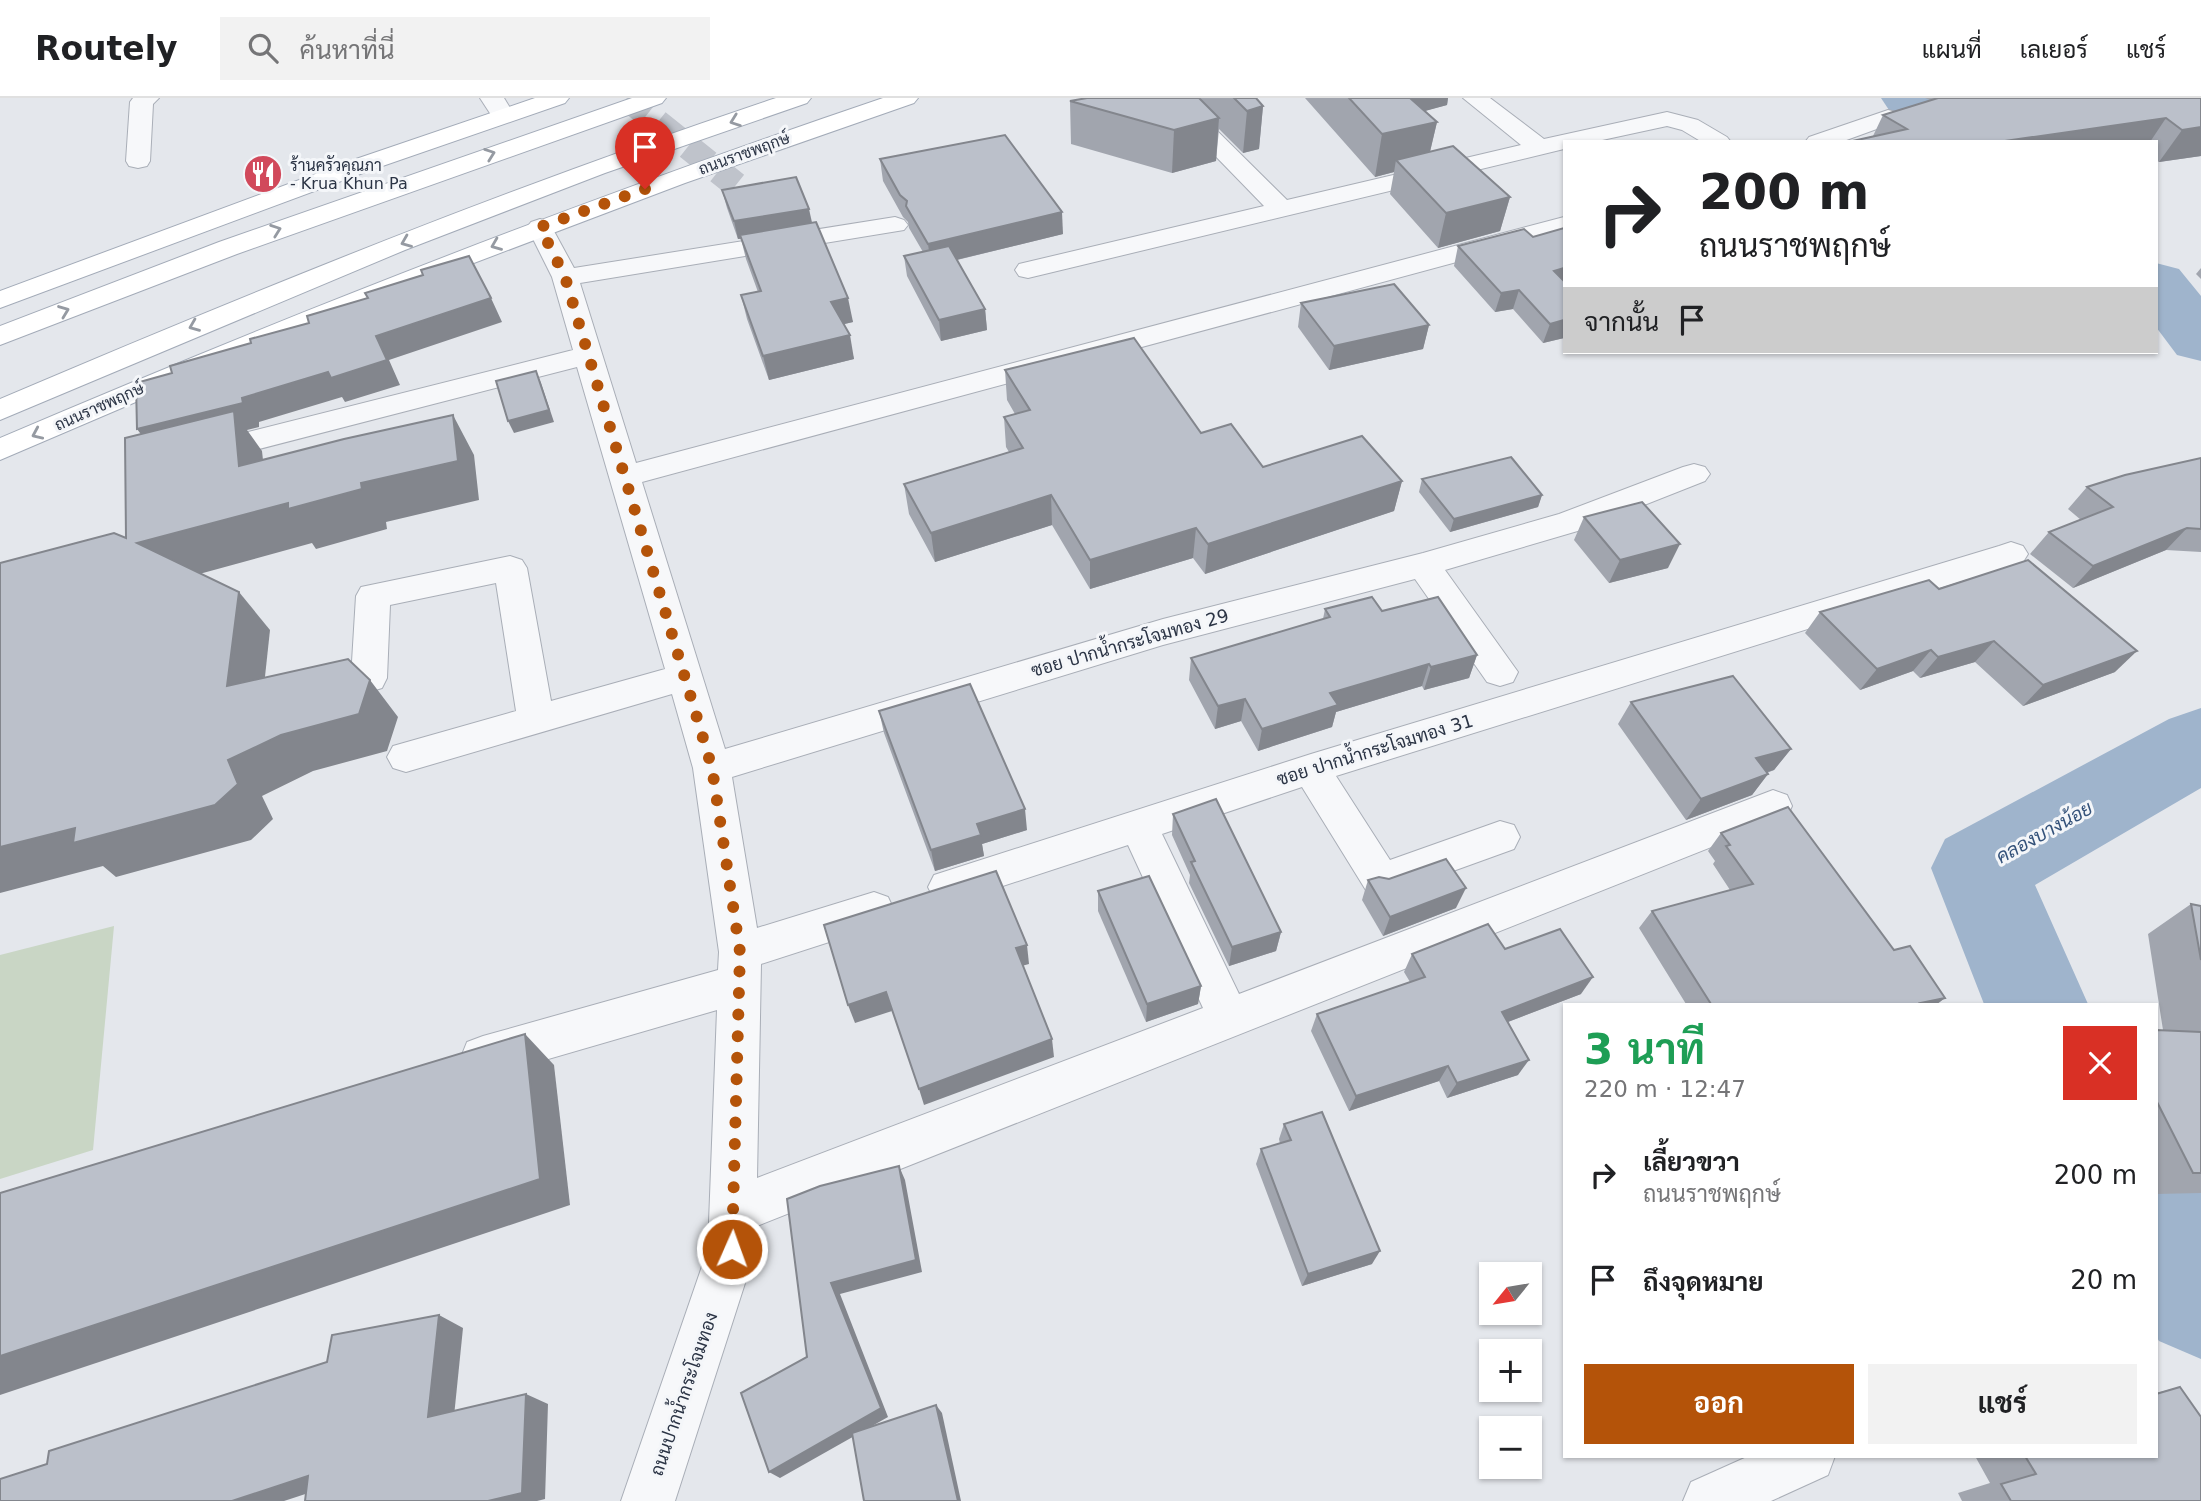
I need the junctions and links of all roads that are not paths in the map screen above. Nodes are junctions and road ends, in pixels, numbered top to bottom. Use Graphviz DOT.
graph roads {
  1 [pos="147,98"];
  2 [pos="557,98"];
  3 [pos="654,98"];
  4 [pos="799,98"];
  5 [pos="866,98"];
  6 [pos="906,98"];
  7 [pos="1171,98"];
  8 [pos="1475,98"];
  9 [pos="497,107"];
  10 [pos="1888,117"];
  11 [pos="1563,140"];
  12 [pos="1565,140"];
  13 [pos="1716,140"];
  14 [pos="1823,140"];
  15 [pos="1538,146"];
  16 [pos="138,161"];
  17 [pos="1283,211"];
  18 [pos="527,213"];
  19 [pos="895,225"];
  20 [pos="1563,225"];
  21 [pos="174,234"];
  22 [pos="1028,271"];
  23 [pos="565,277"];
  24 [pos="0,300"];
  25 [pos="0,311"];
  26 [pos="0,336"];
  27 [pos="589,355"];
  28 [pos="0,410"];
  29 [pos="0,450"];
  30 [pos="180,459"];
  31 [pos="1694,474"];
  32 [pos="626,476"];
  33 [pos="2011,554"];
  34 [pos="1423,565"];
  35 [pos="1500,672"];
  36 [pos="685,677"];
  37 [pos="369,678"];
  38 [pos="536,720"];
  39 [pos="406,757"];
  40 [pos="712,768"];
  41 [pos="1311,769"];
  42 [pos="1773,806"];
  43 [pos="1139,827"];
  44 [pos="1500,837"];
  45 [pos="739,968"];
  46 [pos="1229,1018"];
  47 [pos="443,1069"];
  48 [pos="734,1212"];
  49 [pos="1805,1458"];
  50 [pos="642,1499"];
  51 [pos="1710,1501"];
  1 -- 16 [label="street"];
  2 -- 9 [label="main road"];
  26 -- 3 [label="main road, one-way"];
  4 -- 18 [label="main road, ถนนราชพฤกษ์, one-way"];
  5 -- 18 [label="main road"];
  6 -- 18 [label="main road, ถนนราชพฤกษ์"];
  7 -- 17 [label="street"];
  8 -- 15 [label="street"];
  9 -- 21 [label="main road"];
  10 -- 14 [label="street"];
  11 -- 15 [label="street"];
  12 -- 13 [label="street"];
  15 -- 17 [label="street"];
  17 -- 22 [label="street"];
  18 -- 23 [label="street, ถนนปากน้ำกระโจมทอง"];
  18 -- 28 [label="main road, ถนนราชพฤกษ์, one-way"];
  18 -- 29 [label="main road, ถนนราชพฤกษ์, one-way"];
  19 -- 23 [label="street"];
  20 -- 32 [label="street"];
  21 -- 24 [label="main road"];
  21 -- 25 [label="main road"];
  23 -- 27 [label="street, ถนนปากน้ำกระโจมทอง"];
  27 -- 30 [label="street"];
  27 -- 32 [label="street, ถนนปากน้ำกระโจมทอง"];
  31 -- 34 [label="street, ซอย ปากน้ำกระโจมทอง 29"];
  32 -- 36 [label="street, ถนนปากน้ำกระโจมทอง"];
  33 -- 41 [label="street, ซอย ปากน้ำกระโจมทอง 31"];
  34 -- 35 [label="street"];
  34 -- 40 [label="street, ซอย ปากน้ำกระโจมทอง 29"];
  36 -- 38 [label="street"];
  36 -- 40 [label="street, ถนนปากน้ำกระโจมทอง"];
  37 -- 38 [label="street"];
  38 -- 39 [label="street"];
  40 -- 45 [label="street, ถนนปากน้ำกระโจมทอง"];
  41 -- 43 [label="street, ซอย ปากน้ำกระโจมทอง 31"];
  41 -- 44 [label="street"];
  42 -- 46 [label="street"];
  43 -- 45 [label="street, ซอย ปากน้ำกระโจมทอง 31"];
  43 -- 46 [label="street"];
  45 -- 47 [label="street, ซอย ปากน้ำกระโจมทอง 31"];
  45 -- 48 [label="street, ถนนปากน้ำกระโจมทอง"];
  46 -- 48 [label="street"];
  48 -- 50 [label="street, ถนนปากน้ำกระโจมทอง"];
  49 -- 51 [label="street"];
}
